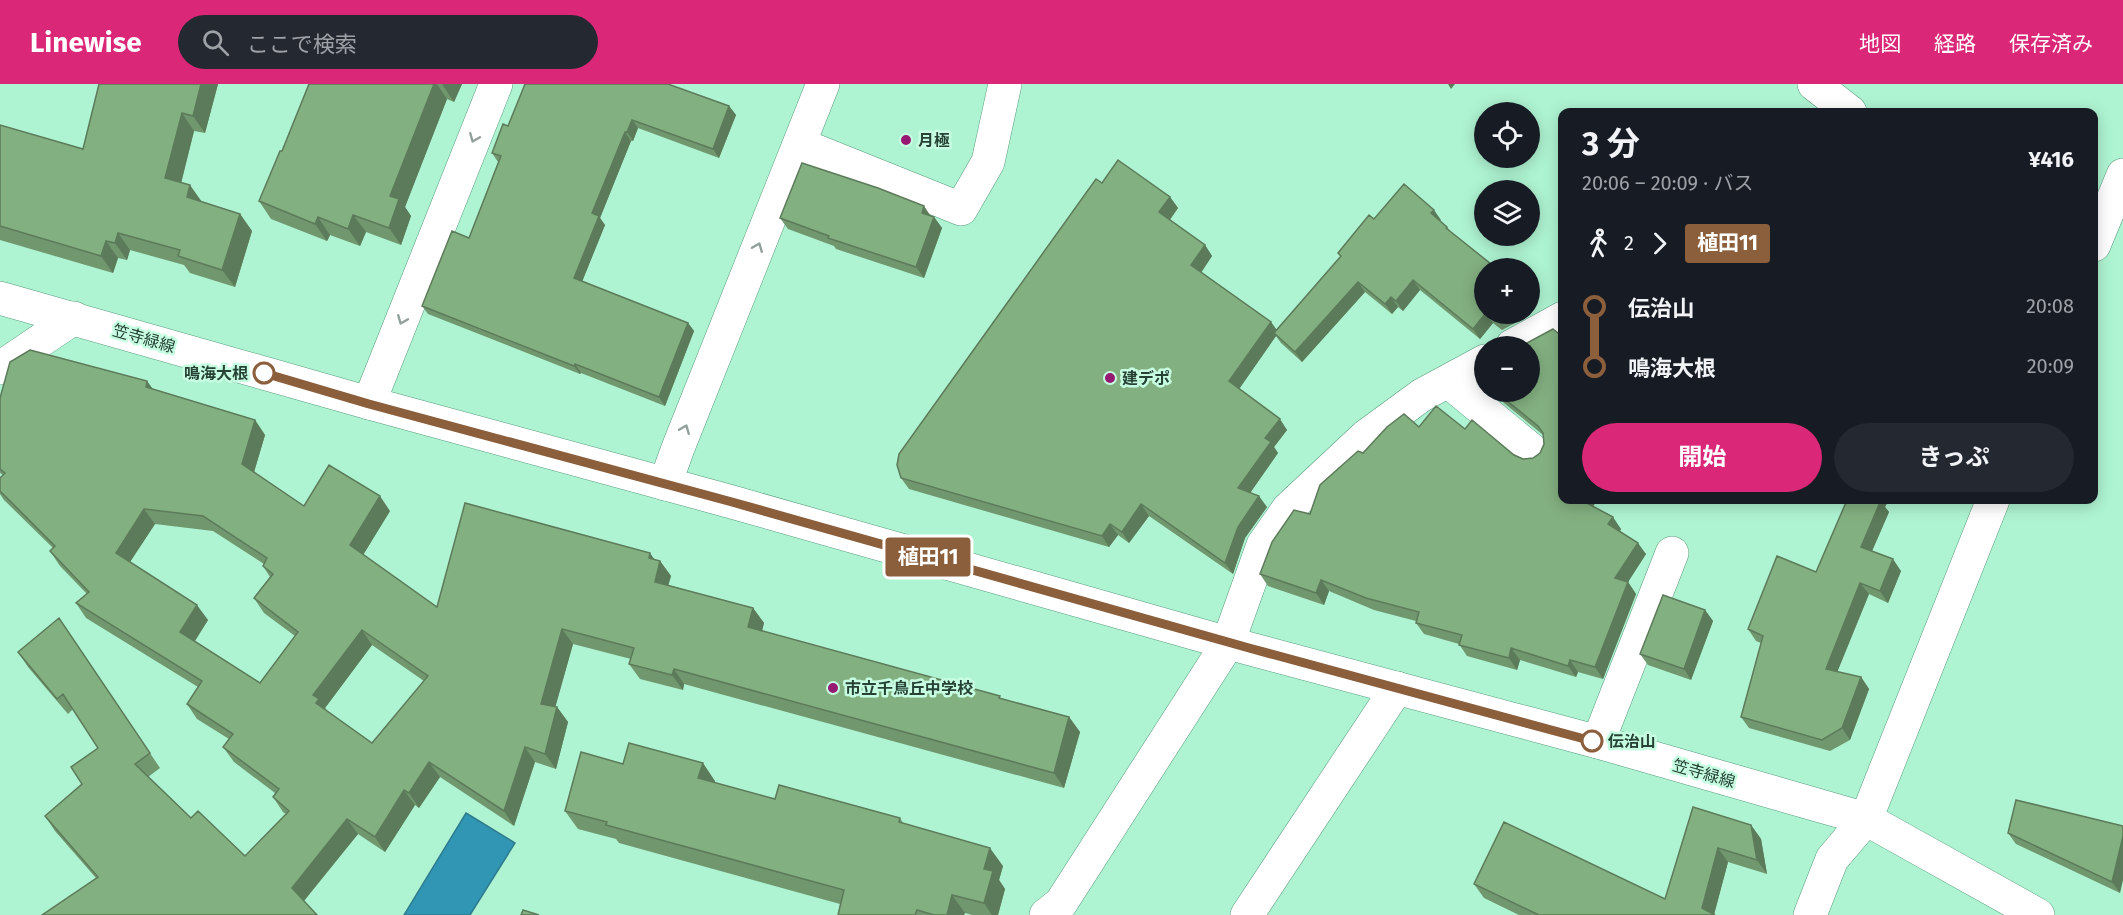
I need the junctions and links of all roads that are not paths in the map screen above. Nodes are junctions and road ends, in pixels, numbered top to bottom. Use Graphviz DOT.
graph roads {
  1 [pos="496,84"];
  2 [pos="823,84"];
  3 [pos="1005,84"];
  4 [pos="1814,84"];
  5 [pos="1845,108"];
  6 [pos="799,144"];
  7 [pos="2123,175"];
  8 [pos="2098,235"];
  9 [pos="0,298"];
  10 [pos="74,318"];
  11 [pos="1558,321"];
  12 [pos="1530,336"];
  13 [pos="0,368"];
  14 [pos="1474,368"];
  15 [pos="1449,382"];
  16 [pos="369,404"];
  17 [pos="1534,452"];
  18 [pos="665,484"];
  19 [pos="1991,504"];
  20 [pos="1672,553"];
  21 [pos="1228,642"];
  22 [pos="1397,688"];
  23 [pos="1598,742"];
  24 [pos="1866,819"];
  25 [pos="1047,915"];
  26 [pos="1246,915"];
  27 [pos="1810,915"];
  28 [pos="2038,915"];
  1 -- 16 [label="street, one-way"];
  2 -- 6 [label="street"];
  3 -- 6 [label="street"];
  4 -- 5 [label="street"];
  18 -- 6 [label="street, one-way"];
  7 -- 8 [label="street"];
  9 -- 10 [label="street, 笠寺緑線"];
  10 -- 13 [label="street"];
  10 -- 16 [label="street, 笠寺緑線"];
  11 -- 12 [label="street"];
  14 -- 15 [label="street"];
  15 -- 17 [label="street"];
  15 -- 21 [label="street"];
  16 -- 18 [label="street, 笠寺緑線"];
  18 -- 21 [label="street, 笠寺緑線"];
  19 -- 24 [label="street"];
  20 -- 23 [label="street"];
  21 -- 22 [label="street, 笠寺緑線"];
  21 -- 25 [label="street"];
  22 -- 23 [label="street, 笠寺緑線"];
  22 -- 26 [label="street"];
  23 -- 24 [label="street, 笠寺緑線"];
  24 -- 27 [label="street"];
  24 -- 28 [label="street, 笠寺緑線"];
}
